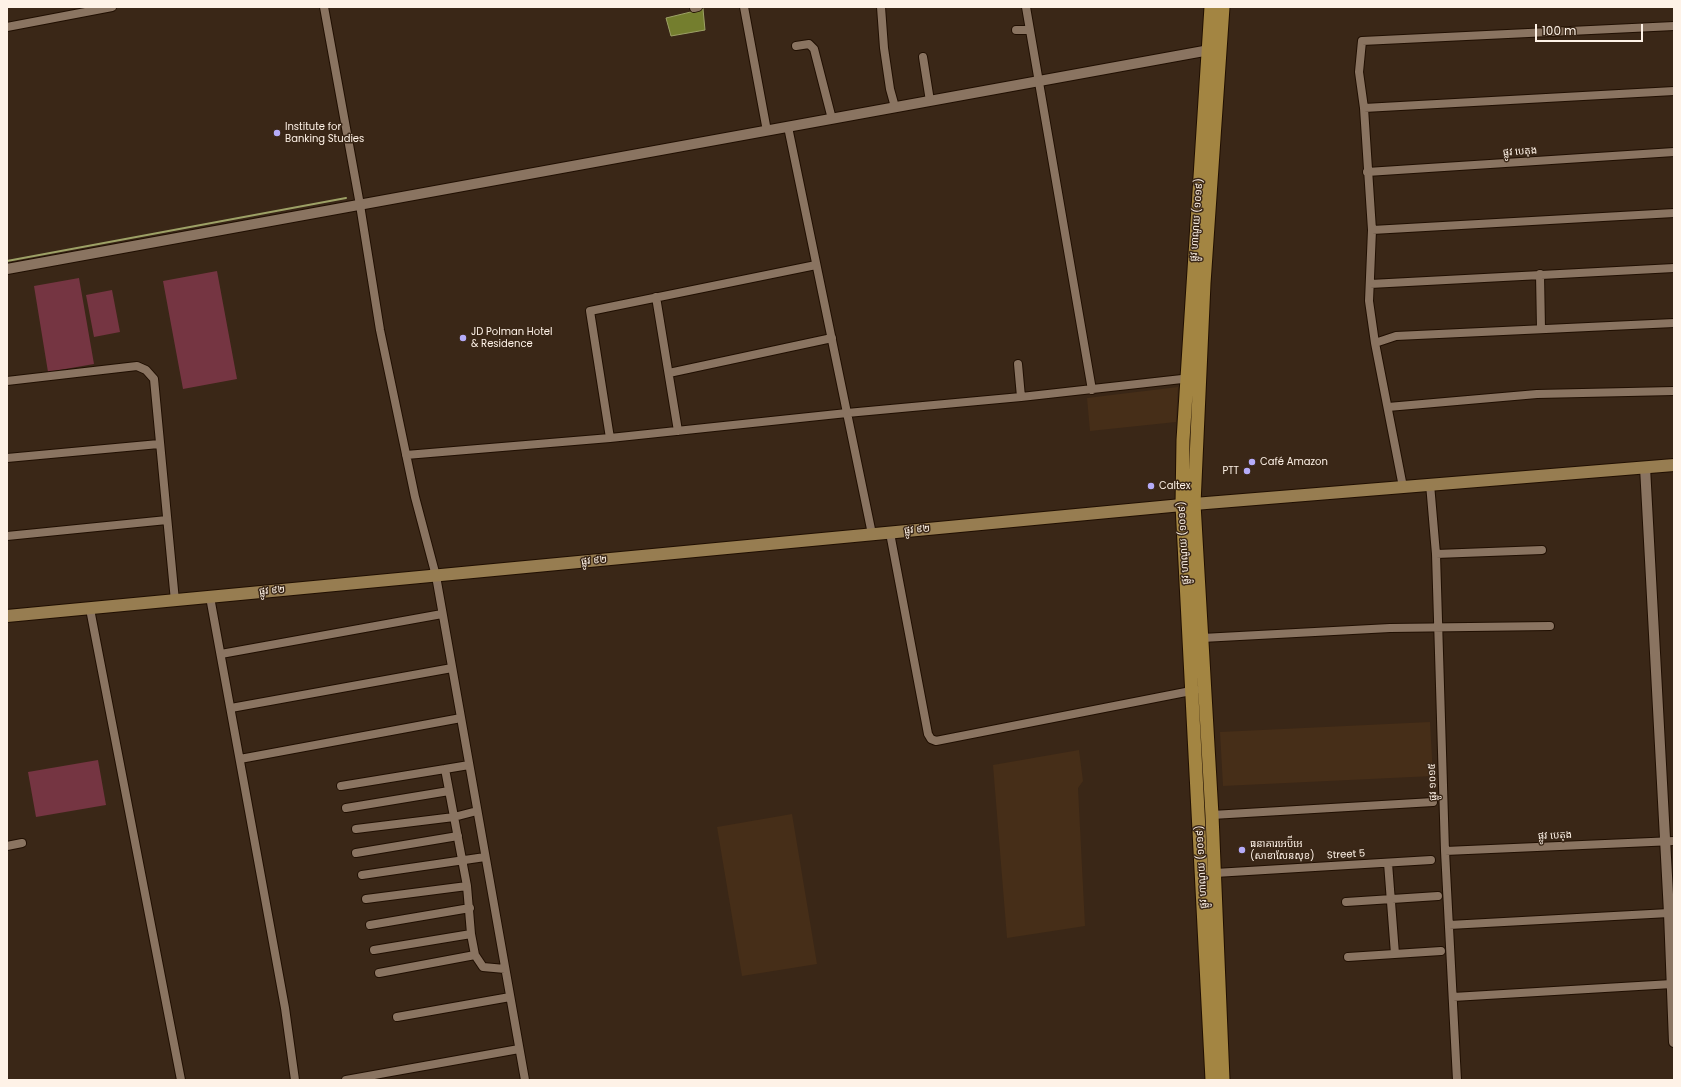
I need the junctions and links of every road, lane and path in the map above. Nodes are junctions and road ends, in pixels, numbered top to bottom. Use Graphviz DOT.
graph roads {
  1 [pos="112,7"];
  2 [pos="324,7"];
  3 [pos="744,7"];
  4 [pos="882,7"];
  5 [pos="1026,7"];
  6 [pos="1212,7"];
  7 [pos="1224,7"];
  8 [pos="100,8"];
  9 [pos="90,9"];
  10 [pos="1674,26"];
  11 [pos="7,27"];
  12 [pos="1016,30"];
  13 [pos="1030,30"];
  14 [pos="796,46"];
  15 [pos="1215,49"];
  16 [pos="922,57"];
  17 [pos="1038,81"];
  18 [pos="1674,91"];
  19 [pos="930,101"];
  20 [pos="895,107"];
  21 [pos="1364,108"];
  22 [pos="832,119"];
  23 [pos="788,127"];
  24 [pos="767,131"];
  25 [pos="1674,152"];
  26 [pos="1367,172"];
  27 [pos="360,205"];
  28 [pos="1674,213"];
  29 [pos="1372,230"];
  30 [pos="816,265"];
  31 [pos="1674,268"];
  32 [pos="7,269"];
  33 [pos="1540,274"];
  34 [pos="1370,284"];
  35 [pos="656,297"];
  36 [pos="1674,323"];
  37 [pos="1541,330"];
  38 [pos="832,338"];
  39 [pos="1375,343"];
  40 [pos="1018,364"];
  41 [pos="669,373"];
  42 [pos="1193,378"];
  43 [pos="7,381"];
  44 [pos="1092,390"];
  45 [pos="1674,391"];
  46 [pos="1021,397"];
  47 [pos="1388,406"];
  48 [pos="847,413"];
  49 [pos="678,431"];
  50 [pos="610,438"];
  51 [pos="159,444"];
  52 [pos="406,455"];
  53 [pos="7,458"];
  54 [pos="1674,464"];
  55 [pos="1645,467"];
  56 [pos="1430,484"];
  57 [pos="1403,487"];
  58 [pos="1188,504"];
  59 [pos="167,520"];
  60 [pos="890,533"];
  61 [pos="872,534"];
  62 [pos="7,536"];
  63 [pos="1542,550"];
  64 [pos="1436,554"];
  65 [pos="436,576"];
  66 [pos="210,597"];
  67 [pos="175,600"];
  68 [pos="90,608"];
  69 [pos="442,614"];
  70 [pos="7,616"];
  71 [pos="1550,626"];
  72 [pos="1437,628"];
  73 [pos="1202,638"];
  74 [pos="221,654"];
  75 [pos="452,668"];
  76 [pos="1198,690"];
  77 [pos="231,708"];
  78 [pos="461,718"];
  79 [pos="240,759"];
  80 [pos="469,765"];
  81 [pos="445,769"];
  82 [pos="340,786"];
  83 [pos="449,791"];
  84 [pos="1433,802"];
  85 [pos="346,808"];
  86 [pos="477,811"];
  87 [pos="1212,815"];
  88 [pos="454,817"];
  89 [pos="356,829"];
  90 [pos="458,836"];
  91 [pos="1670,841"];
  92 [pos="22,843"];
  93 [pos="7,846"];
  94 [pos="1445,851"];
  95 [pos="356,853"];
  96 [pos="485,857"];
  97 [pos="1431,860"];
  98 [pos="462,861"];
  99 [pos="1388,863"];
  100 [pos="1215,873"];
  101 [pos="362,874"];
  102 [pos="467,886"];
  103 [pos="1438,896"];
  104 [pos="366,899"];
  105 [pos="1391,899"];
  106 [pos="1346,902"];
  107 [pos="470,908"];
  108 [pos="1669,913"];
  109 [pos="370,925"];
  110 [pos="1449,925"];
  111 [pos="471,934"];
  112 [pos="374,950"];
  113 [pos="1441,951"];
  114 [pos="1395,954"];
  115 [pos="475,955"];
  116 [pos="1348,957"];
  117 [pos="505,969"];
  118 [pos="379,973"];
  119 [pos="1672,984"];
  120 [pos="510,997"];
  121 [pos="1453,997"];
  122 [pos="397,1018"];
  123 [pos="1674,1042"];
  124 [pos="519,1049"];
  125 [pos="182,1080"];
  126 [pos="295,1080"];
  127 [pos="346,1080"];
  128 [pos="525,1080"];
  129 [pos="1212,1080"];
  130 [pos="1223,1080"];
  131 [pos="1457,1080"];
  1 -- 8 [label="street"];
  2 -- 27 [label="street"];
  3 -- 24 [label="street"];
  4 -- 20 [label="street"];
  5 -- 13 [label="street"];
  6 -- 15 [label="main road, ផ្លូវ ហាណូយ (១០១៩)"];
  7 -- 15 [label="main road, ផ្លូវ ហាណូយ (១០១៩)"];
  8 -- 9 [label="street"];
  9 -- 11 [label="street"];
  10 -- 21 [label="street"];
  12 -- 13 [label="street"];
  13 -- 17 [label="street"];
  14 -- 22 [label="street"];
  15 -- 17 [label="street"];
  15 -- 42 [label="main road, ផ្លូវ ហាណូយ (១០១៩)"];
  16 -- 19 [label="street"];
  17 -- 19 [label="street"];
  17 -- 44 [label="street"];
  18 -- 21 [label="street"];
  19 -- 20 [label="street"];
  20 -- 22 [label="street"];
  21 -- 26 [label="street"];
  22 -- 23 [label="street"];
  23 -- 24 [label="street"];
  23 -- 30 [label="street"];
  24 -- 27 [label="street"];
  25 -- 26 [label="street, ផ្លូវ បេតុង"];
  26 -- 29 [label="street"];
  27 -- 32 [label="street"];
  27 -- 52 [label="street"];
  28 -- 29 [label="street"];
  29 -- 34 [label="street"];
  30 -- 35 [label="street"];
  30 -- 38 [label="street"];
  31 -- 33 [label="street"];
  33 -- 34 [label="street"];
  33 -- 37 [label="street"];
  34 -- 39 [label="street"];
  35 -- 41 [label="street"];
  35 -- 50 [label="street"];
  36 -- 37 [label="street"];
  37 -- 39 [label="street"];
  38 -- 41 [label="street"];
  38 -- 48 [label="street"];
  39 -- 47 [label="street"];
  40 -- 46 [label="street"];
  41 -- 49 [label="street"];
  42 -- 44 [label="street"];
  42 -- 58 [label="main road, ផ្លូវ ហាណូយ (១០១៩)"];
  43 -- 51 [label="street"];
  44 -- 46 [label="street"];
  45 -- 47 [label="street"];
  46 -- 48 [label="street"];
  47 -- 57 [label="street"];
  48 -- 49 [label="street"];
  48 -- 61 [label="street"];
  49 -- 50 [label="street"];
  50 -- 52 [label="street"];
  51 -- 53 [label="street"];
  51 -- 59 [label="street"];
  52 -- 65 [label="street"];
  54 -- 55 [label="main road, ផ្លូវ ៩២"];
  55 -- 56 [label="main road, ផ្លូវ ៩២"];
  55 -- 91 [label="street"];
  56 -- 57 [label="main road, ផ្លូវ ៩២"];
  56 -- 64 [label="street, ផ្លូវ ១០១៥"];
  57 -- 58 [label="main road, ផ្លូវ ៩២"];
  58 -- 60 [label="main road, ផ្លូវ ៩២"];
  58 -- 73 [label="main road, ផ្លូវ ហាណូយ (១០១៩)"];
  58 -- 76 [label="main road, ផ្លូវ ហាណូយ (១០១៩)"];
  59 -- 62 [label="street"];
  59 -- 67 [label="street"];
  60 -- 61 [label="main road, ផ្លូវ ៩២"];
  60 -- 76 [label="street"];
  61 -- 65 [label="main road, ផ្លូវ ៩២"];
  63 -- 64 [label="street"];
  64 -- 72 [label="street, ផ្លូវ ១០១៥"];
  65 -- 66 [label="main road, ផ្លូវ ៩២"];
  65 -- 69 [label="street"];
  66 -- 67 [label="main road, ផ្លូវ ៩២"];
  66 -- 74 [label="street"];
  67 -- 68 [label="main road, ផ្លូវ ៩២"];
  68 -- 70 [label="main road, ផ្លូវ ៩២"];
  68 -- 125 [label="street"];
  69 -- 74 [label="street"];
  69 -- 75 [label="street"];
  71 -- 72 [label="street"];
  72 -- 73 [label="street"];
  72 -- 94 [label="street, ផ្លូវ ១០១៥"];
  73 -- 76 [label="main road, ផ្លូវ ហាណូយ (១០១៩)"];
  74 -- 77 [label="street"];
  75 -- 77 [label="street"];
  75 -- 78 [label="street"];
  76 -- 87 [label="main road, ផ្លូវ ហាណូយ (១០១៩)"];
  76 -- 129 [label="main road, ផ្លូវ ហាណូយ (១០១៩)"];
  77 -- 79 [label="street"];
  78 -- 79 [label="street"];
  78 -- 80 [label="street"];
  79 -- 126 [label="street"];
  80 -- 81 [label="street"];
  80 -- 86 [label="street"];
  81 -- 82 [label="street"];
  81 -- 83 [label="street"];
  83 -- 85 [label="street"];
  83 -- 88 [label="street"];
  84 -- 87 [label="street"];
  86 -- 88 [label="street"];
  86 -- 96 [label="street"];
  87 -- 100 [label="main road, ផ្លូវ ហាណូយ (១០១៩)"];
  88 -- 89 [label="street"];
  88 -- 90 [label="street"];
  90 -- 95 [label="street"];
  90 -- 98 [label="street"];
  91 -- 94 [label="street, ផ្លូវ បេតុង"];
  91 -- 108 [label="street"];
  92 -- 93 [label="street"];
  94 -- 110 [label="street, ផ្លូវ ១០១៥"];
  96 -- 98 [label="street"];
  96 -- 117 [label="street"];
  97 -- 99 [label="street, Street 5"];
  98 -- 101 [label="street"];
  98 -- 102 [label="street"];
  99 -- 100 [label="street, Street 5"];
  99 -- 105 [label="street"];
  100 -- 130 [label="main road, ផ្លូវ ហាណូយ (១០១៩)"];
  102 -- 104 [label="street"];
  102 -- 107 [label="street"];
  103 -- 105 [label="street"];
  105 -- 106 [label="street"];
  105 -- 114 [label="street"];
  107 -- 109 [label="street"];
  107 -- 111 [label="street"];
  108 -- 110 [label="street"];
  108 -- 119 [label="street"];
  110 -- 121 [label="street, ផ្លូវ ១០១៥"];
  111 -- 112 [label="street"];
  111 -- 115 [label="street"];
  113 -- 114 [label="street"];
  114 -- 116 [label="street"];
  115 -- 117 [label="street"];
  115 -- 118 [label="street"];
  117 -- 120 [label="street"];
  119 -- 121 [label="street"];
  119 -- 123 [label="street"];
  120 -- 122 [label="street"];
  120 -- 124 [label="street"];
  121 -- 131 [label="street, ផ្លូវ ១០១៥"];
  124 -- 127 [label="street"];
  124 -- 128 [label="street"];
}
